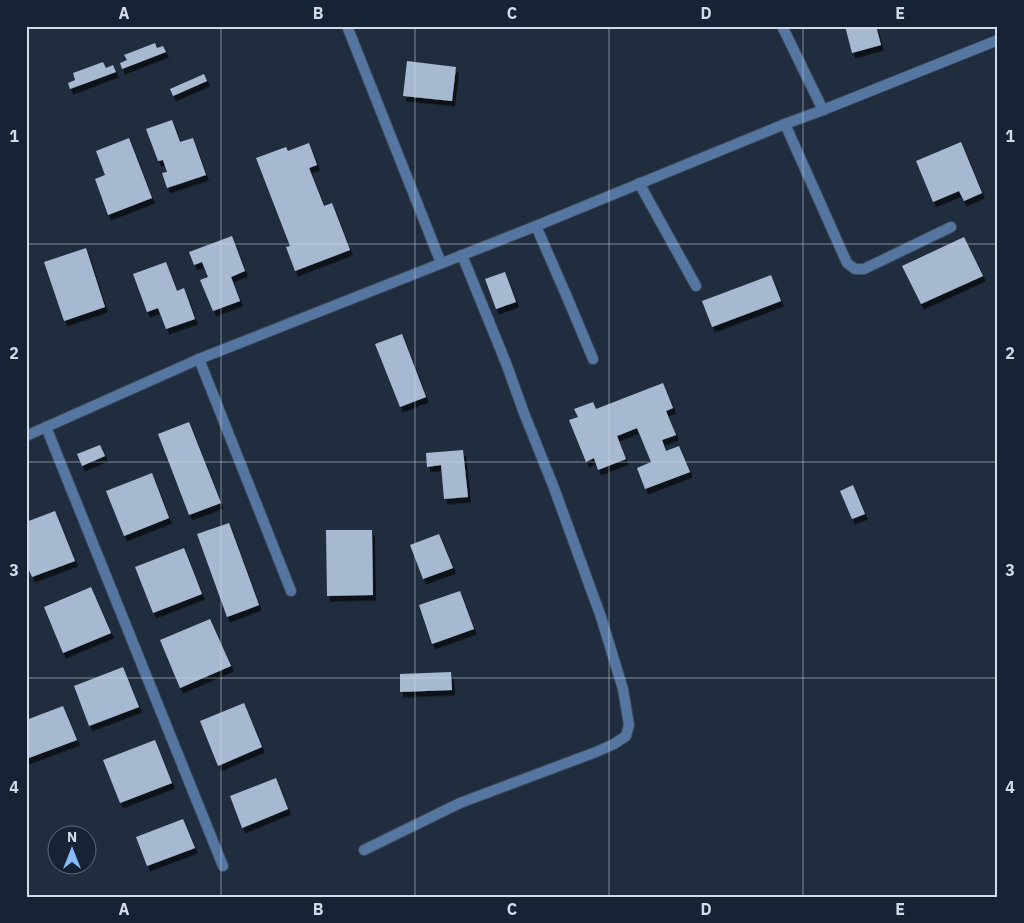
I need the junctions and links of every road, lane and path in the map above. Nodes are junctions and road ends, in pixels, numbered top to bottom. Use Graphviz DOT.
graph roads {
  1 [pos="347,26"];
  2 [pos="782,26"];
  3 [pos="998,40"];
  4 [pos="823,110"];
  5 [pos="785,124"];
  6 [pos="639,184"];
  7 [pos="536,226"];
  8 [pos="952,227"];
  9 [pos="462,255"];
  10 [pos="441,263"];
  11 [pos="696,286"];
  12 [pos="199,359"];
  13 [pos="593,359"];
  14 [pos="46,428"];
  15 [pos="26,436"];
  16 [pos="291,591"];
  17 [pos="364,850"];
  18 [pos="223,866"];
  1 -- 10 [label="street"];
  2 -- 4 [label="street"];
  3 -- 4 [label="street"];
  4 -- 5 [label="street"];
  5 -- 6 [label="street"];
  5 -- 8 [label="street"];
  6 -- 7 [label="street"];
  6 -- 11 [label="street"];
  7 -- 9 [label="street"];
  7 -- 13 [label="street"];
  9 -- 10 [label="street"];
  9 -- 17 [label="street"];
  10 -- 12 [label="street"];
  12 -- 14 [label="street"];
  12 -- 16 [label="street"];
  14 -- 15 [label="street"];
  14 -- 18 [label="street"];
}
